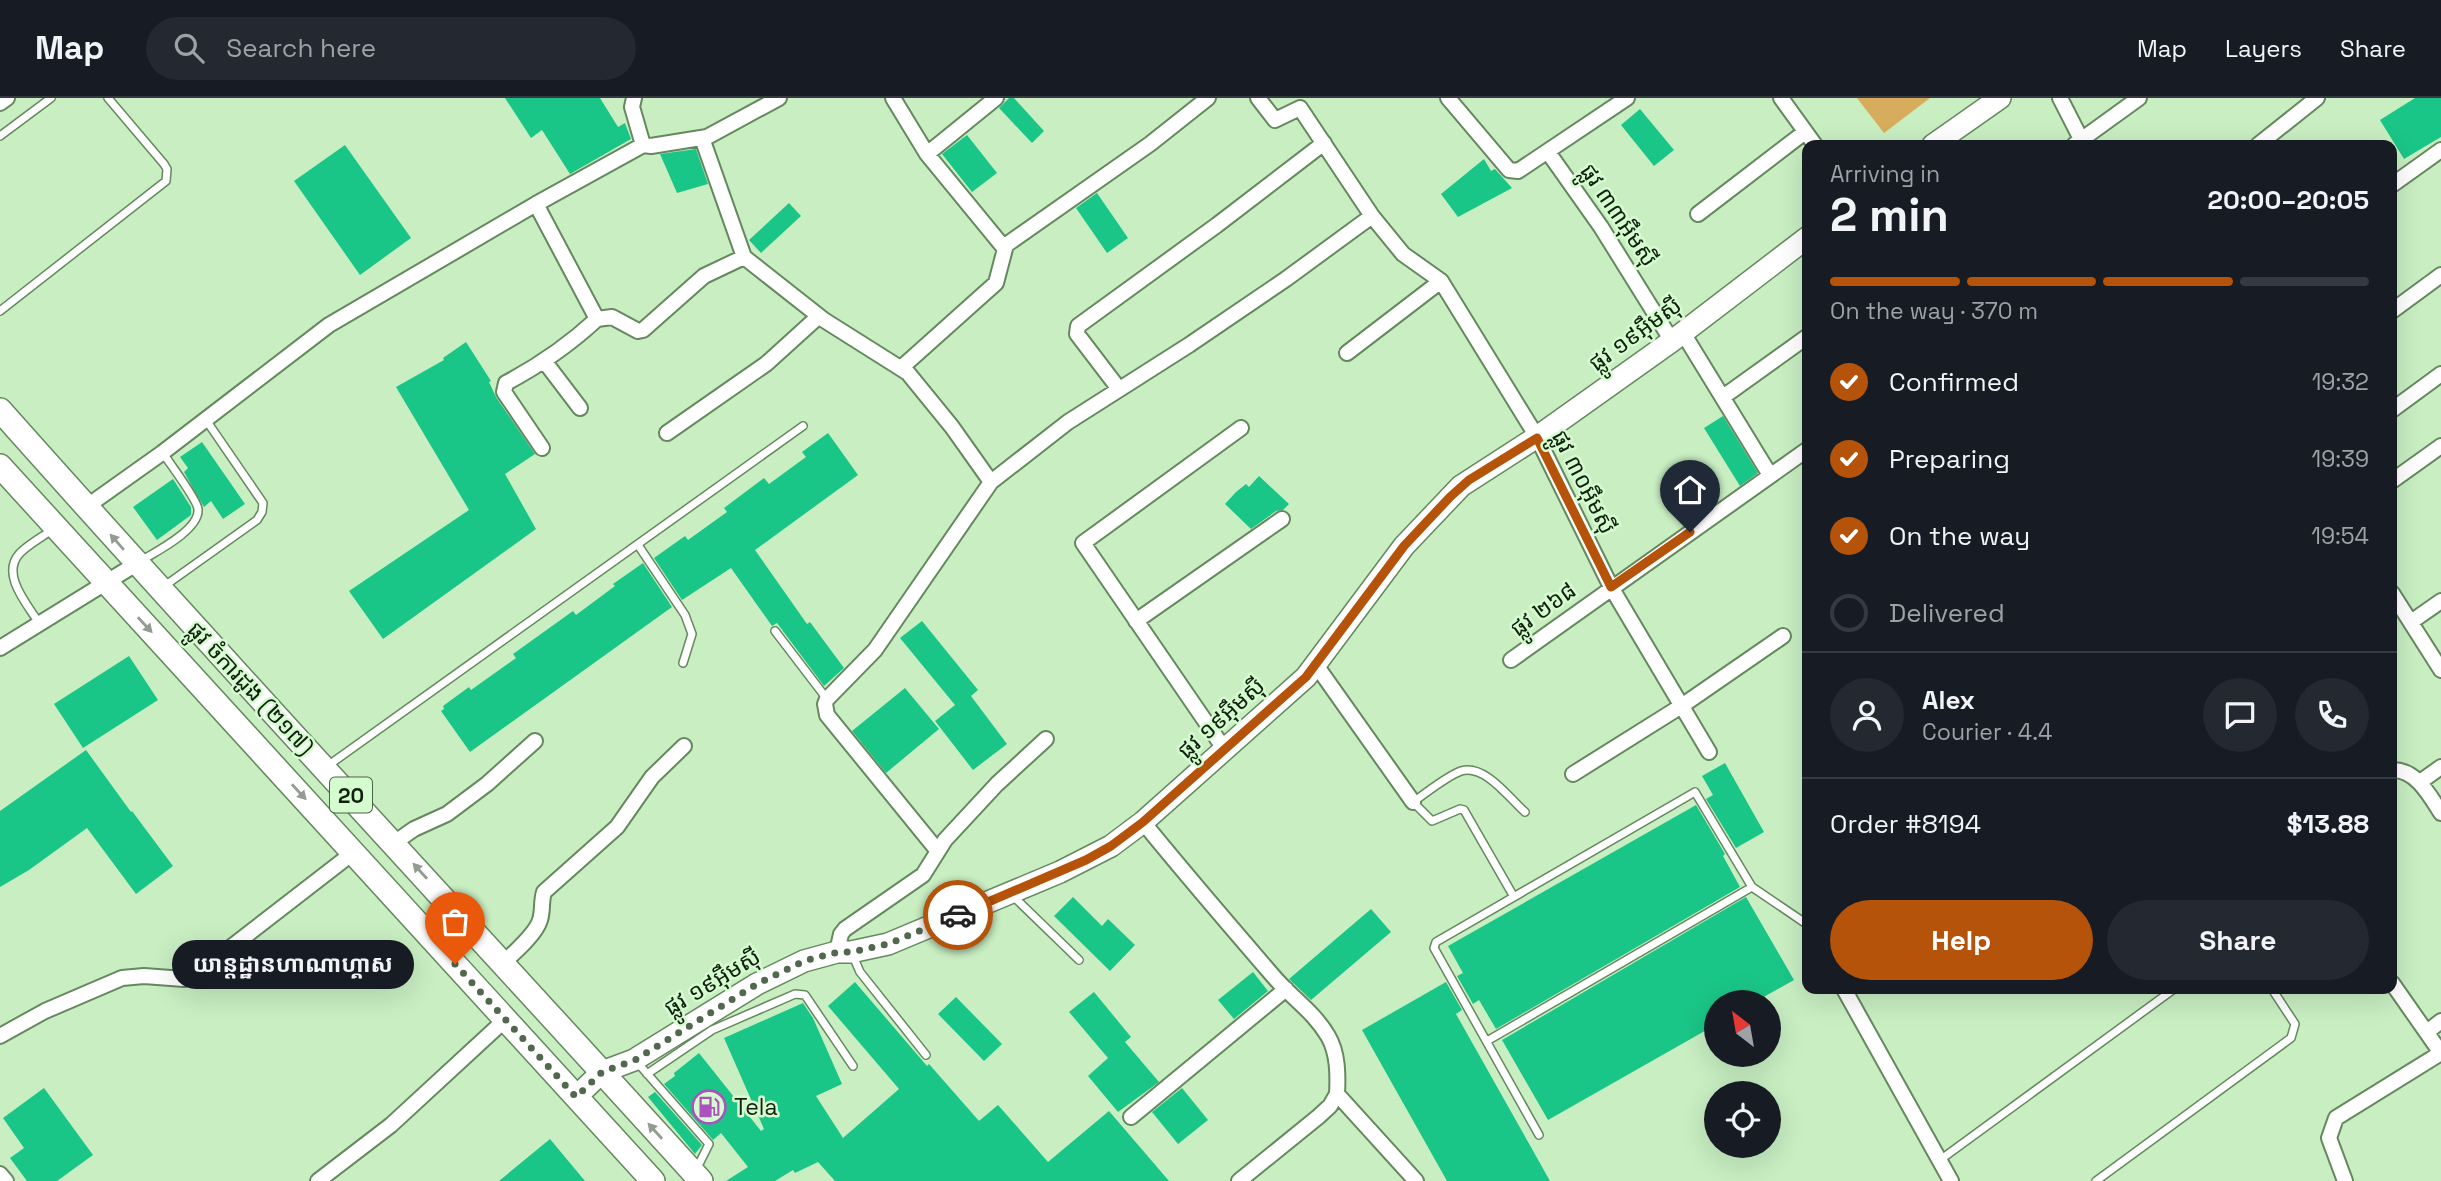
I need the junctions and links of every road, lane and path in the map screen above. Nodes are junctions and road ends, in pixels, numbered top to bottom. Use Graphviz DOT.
graph roads {
  1 [pos="7,98"];
  2 [pos="51,98"];
  3 [pos="108,98"];
  4 [pos="634,98"];
  5 [pos="779,98"];
  6 [pos="893,98"];
  7 [pos="996,98"];
  8 [pos="1208,98"];
  9 [pos="1258,98"];
  10 [pos="1448,98"];
  11 [pos="1627,98"];
  12 [pos="1781,98"];
  13 [pos="2000,98"];
  14 [pos="2060,98"];
  15 [pos="2139,98"];
  16 [pos="2318,98"];
  17 [pos="0,103"];
  18 [pos="1805,132"];
  19 [pos="0,136"];
  20 [pos="702,138"];
  21 [pos="1811,140"];
  22 [pos="1940,140"];
  23 [pos="2078,140"];
  24 [pos="2085,140"];
  25 [pos="2264,140"];
  26 [pos="1324,143"];
  27 [pos="643,145"];
  28 [pos="2441,150"];
  29 [pos="1548,152"];
  30 [pos="927,154"];
  31 [pos="2397,181"];
  32 [pos="536,204"];
  33 [pos="1698,214"];
  34 [pos="1372,216"];
  35 [pos="1802,242"];
  36 [pos="1004,248"];
  37 [pos="744,257"];
  38 [pos="2441,275"];
  39 [pos="1441,281"];
  40 [pos="2397,307"];
  41 [pos="0,311"];
  42 [pos="819,316"];
  43 [pos="597,319"];
  44 [pos="1677,337"];
  45 [pos="1802,341"];
  46 [pos="1347,353"];
  47 [pos="545,362"];
  48 [pos="901,368"];
  49 [pos="2441,374"];
  50 [pos="1119,389"];
  51 [pos="1723,397"];
  52 [pos="2397,406"];
  53 [pos="580,408"];
  54 [pos="0,410"];
  55 [pos="206,420"];
  56 [pos="803,426"];
  57 [pos="1241,428"];
  58 [pos="667,433"];
  59 [pos="1537,438"];
  60 [pos="2441,446"];
  61 [pos="542,448"];
  62 [pos="162,453"];
  63 [pos="1802,453"];
  64 [pos="0,466"];
  65 [pos="1770,475"];
  66 [pos="2397,477"];
  67 [pos="991,482"];
  68 [pos="86,507"];
  69 [pos="1282,519"];
  70 [pos="55,527"];
  71 [pos="638,545"];
  72 [pos="136,565"];
  73 [pos="106,583"];
  74 [pos="1611,587"];
  75 [pos="159,589"];
  76 [pos="2397,601"];
  77 [pos="2441,601"];
  78 [pos="1136,621"];
  79 [pos="2411,622"];
  80 [pos="39,623"];
  81 [pos="775,631"];
  82 [pos="1783,636"];
  83 [pos="0,648"];
  84 [pos="1511,660"];
  85 [pos="683,663"];
  86 [pos="1316,665"];
  87 [pos="2441,670"];
  88 [pos="827,699"];
  89 [pos="1683,705"];
  90 [pos="1046,739"];
  91 [pos="535,741"];
  92 [pos="684,746"];
  93 [pos="1225,750"];
  94 [pos="1709,752"];
  95 [pos="2441,767"];
  96 [pos="326,768"];
  97 [pos="2397,769"];
  98 [pos="1573,774"];
  99 [pos="2420,782"];
  100 [pos="1413,802"];
  101 [pos="1525,812"];
  102 [pos="2441,813"];
  103 [pos="1143,822"];
  104 [pos="394,844"];
  105 [pos="937,850"];
  106 [pos="354,852"];
  107 [pos="1752,887"];
  108 [pos="1010,894"];
  109 [pos="1514,897"];
  110 [pos="1802,921"];
  111 [pos="844,952"];
  112 [pos="1079,960"];
  113 [pos="503,962"];
  114 [pos="1286,989"];
  115 [pos="2397,991"];
  116 [pos="1847,994"];
  117 [pos="2167,994"];
  118 [pos="2275,994"];
  119 [pos="506,1019"];
  120 [pos="2441,1021"];
  121 [pos="2427,1032"];
  122 [pos="0,1036"];
  123 [pos="1487,1041"];
  124 [pos="2441,1053"];
  125 [pos="926,1055"];
  126 [pos="853,1066"];
  127 [pos="641,1067"];
  128 [pos="602,1072"];
  129 [pos="1337,1094"];
  130 [pos="576,1097"];
  131 [pos="1131,1117"];
  132 [pos="1539,1135"];
  133 [pos="1940,1160"];
  134 [pos="0,1174"];
  135 [pos="698,1177"];
  136 [pos="6,1181"];
  137 [pos="318,1181"];
  138 [pos="653,1181"];
  139 [pos="1239,1181"];
  140 [pos="1416,1181"];
  141 [pos="1951,1181"];
  142 [pos="2096,1181"];
  143 [pos="2345,1181"];
  1 -- 17 [label="street"];
  2 -- 19 [label="lane"];
  3 -- 41 [label="lane"];
  4 -- 27 [label="street"];
  5 -- 20 [label="street"];
  6 -- 30 [label="street"];
  7 -- 30 [label="street"];
  8 -- 36 [label="street"];
  9 -- 26 [label="street, ផ្លូវ ៣០អ៊ឹមស៊ី"];
  10 -- 29 [label="street"];
  11 -- 29 [label="street"];
  12 -- 18 [label="street"];
  13 -- 22 [label="street"];
  14 -- 23 [label="street"];
  15 -- 24 [label="street"];
  16 -- 25 [label="street"];
  18 -- 21 [label="street"];
  18 -- 33 [label="street"];
  20 -- 27 [label="street"];
  20 -- 37 [label="street"];
  26 -- 34 [label="street, ផ្លូវ ៣០អ៊ឹមស៊ី"];
  26 -- 50 [label="street"];
  27 -- 32 [label="street"];
  28 -- 31 [label="street"];
  29 -- 44 [label="street, ផ្លូវ ៣៣អ៊ឹមស៊ី"];
  30 -- 36 [label="street"];
  32 -- 43 [label="street"];
  32 -- 55 [label="street"];
  34 -- 39 [label="street, ផ្លូវ ៣០អ៊ឹមស៊ី"];
  34 -- 50 [label="street"];
  35 -- 44 [label="street, ផ្លូវ ១៩អ៊ឹមស៊ី"];
  36 -- 48 [label="street"];
  37 -- 42 [label="street"];
  37 -- 43 [label="street"];
  38 -- 40 [label="street"];
  39 -- 46 [label="street"];
  39 -- 59 [label="street, ផ្លូវ ៣០អ៊ឹមស៊ី"];
  42 -- 48 [label="street"];
  42 -- 58 [label="street"];
  43 -- 47 [label="street"];
  44 -- 51 [label="street, ផ្លូវ ៣៣អ៊ឹមស៊ី"];
  44 -- 59 [label="street, ផ្លូវ ១៩អ៊ឹមស៊ី"];
  45 -- 51 [label="street"];
  47 -- 53 [label="street"];
  47 -- 61 [label="street"];
  48 -- 67 [label="street"];
  49 -- 52 [label="street"];
  50 -- 67 [label="street"];
  51 -- 65 [label="street, ផ្លូវ ៣៣អ៊ឹមស៊ី"];
  54 -- 68 [label="main road, ផ្លូវ ចំការដូង (២១៧) / 20"];
  55 -- 62 [label="street"];
  55 -- 75 [label="lane"];
  56 -- 71 [label="lane"];
  57 -- 78 [label="street"];
  59 -- 74 [label="street, ផ្លូវ ៣០អ៊ឹមស៊ី"];
  59 -- 86 [label="street, ផ្លូវ ១៩អ៊ឹមស៊ី"];
  60 -- 66 [label="street"];
  62 -- 68 [label="street"];
  62 -- 72 [label="lane"];
  63 -- 65 [label="street, ផ្លូវ ២៦៨"];
  64 -- 70 [label="main road, ផ្លូវ ចំការដូង (២១៧) / 20"];
  65 -- 74 [label="street, ផ្លូវ ២៦៨"];
  67 -- 88 [label="street"];
  72 -- 68 [label="main road, ផ្លូវ ចំការដូង (២១៧) / 20, one-way"];
  69 -- 78 [label="street"];
  70 -- 73 [label="main road, ផ្លូវ ចំការដូង (២១៧) / 20"];
  70 -- 80 [label="lane"];
  71 -- 85 [label="lane"];
  71 -- 96 [label="lane"];
  72 -- 73 [label="street"];
  72 -- 75 [label="main road, ផ្លូវ ចំការដូង (២១៧) / 20"];
  73 -- 80 [label="street"];
  73 -- 106 [label="main road, ផ្លូវ ចំការដូង (២១៧) / 20, one-way"];
  74 -- 84 [label="street, ផ្លូវ ២៦៨"];
  74 -- 89 [label="street, ផ្លូវ ៣០អ៊ឹមស៊ី"];
  75 -- 96 [label="main road, ផ្លូវ ចំការដូង (២១៧) / 20"];
  76 -- 79 [label="street"];
  77 -- 79 [label="street"];
  78 -- 93 [label="street"];
  79 -- 87 [label="street"];
  80 -- 83 [label="street"];
  81 -- 88 [label="lane"];
  82 -- 89 [label="street"];
  86 -- 93 [label="street, ផ្លូវ ១៩អ៊ឹមស៊ី"];
  86 -- 100 [label="street"];
  88 -- 105 [label="street"];
  89 -- 94 [label="street, ផ្លូវ ៣០អ៊ឹមស៊ី"];
  89 -- 98 [label="street"];
  90 -- 105 [label="street"];
  91 -- 104 [label="street"];
  92 -- 113 [label="street"];
  93 -- 103 [label="street, ផ្លូវ ១៩អ៊ឹមស៊ី"];
  95 -- 99 [label="street"];
  96 -- 104 [label="main road, ផ្លូវ ចំការដូង (២១៧) / 20"];
  97 -- 99 [label="street"];
  99 -- 102 [label="street"];
  100 -- 101 [label="lane"];
  100 -- 109 [label="lane"];
  103 -- 108 [label="street, ផ្លូវ ១៩អ៊ឹមស៊ី"];
  103 -- 114 [label="street"];
  113 -- 104 [label="main road, ផ្លូវ ចំការដូង (២១៧) / 20, one-way"];
  105 -- 111 [label="street"];
  106 -- 119 [label="main road, ផ្លូវ ចំការដូង (២១៧) / 20"];
  106 -- 122 [label="street"];
  107 -- 109 [label="lane"];
  107 -- 110 [label="lane"];
  107 -- 123 [label="lane"];
  108 -- 111 [label="street, ផ្លូវ ១៩អ៊ឹមស៊ី"];
  108 -- 112 [label="lane"];
  109 -- 123 [label="lane"];
  111 -- 125 [label="lane"];
  111 -- 127 [label="street, ផ្លូវ ១៩អ៊ឹមស៊ី"];
  113 -- 128 [label="main road, ផ្លូវ ចំការដូង (២១៧) / 20"];
  114 -- 129 [label="street"];
  114 -- 131 [label="street"];
  115 -- 121 [label="street"];
  116 -- 133 [label="street"];
  117 -- 133 [label="lane"];
  118 -- 142 [label="lane"];
  119 -- 130 [label="main road, ផ្លូវ ចំការដូង (២១៧) / 20"];
  119 -- 137 [label="street"];
  120 -- 121 [label="street"];
  121 -- 124 [label="street"];
  123 -- 132 [label="lane"];
  124 -- 143 [label="street"];
  126 -- 127 [label="lane"];
  127 -- 128 [label="street, ផ្លូវ ១៩អ៊ឹមស៊ី"];
  127 -- 135 [label="lane"];
  128 -- 130 [label="street, ផ្លូវ ១៩អ៊ឹមស៊ី"];
  135 -- 128 [label="main road, ផ្លូវ ចំការដូង (២១៧) / 20, one-way"];
  129 -- 139 [label="street"];
  129 -- 140 [label="street"];
  130 -- 138 [label="main road, ផ្លូវ ចំការដូង (២១៧) / 20"];
  133 -- 141 [label="street"];
  134 -- 136 [label="street"];
}
